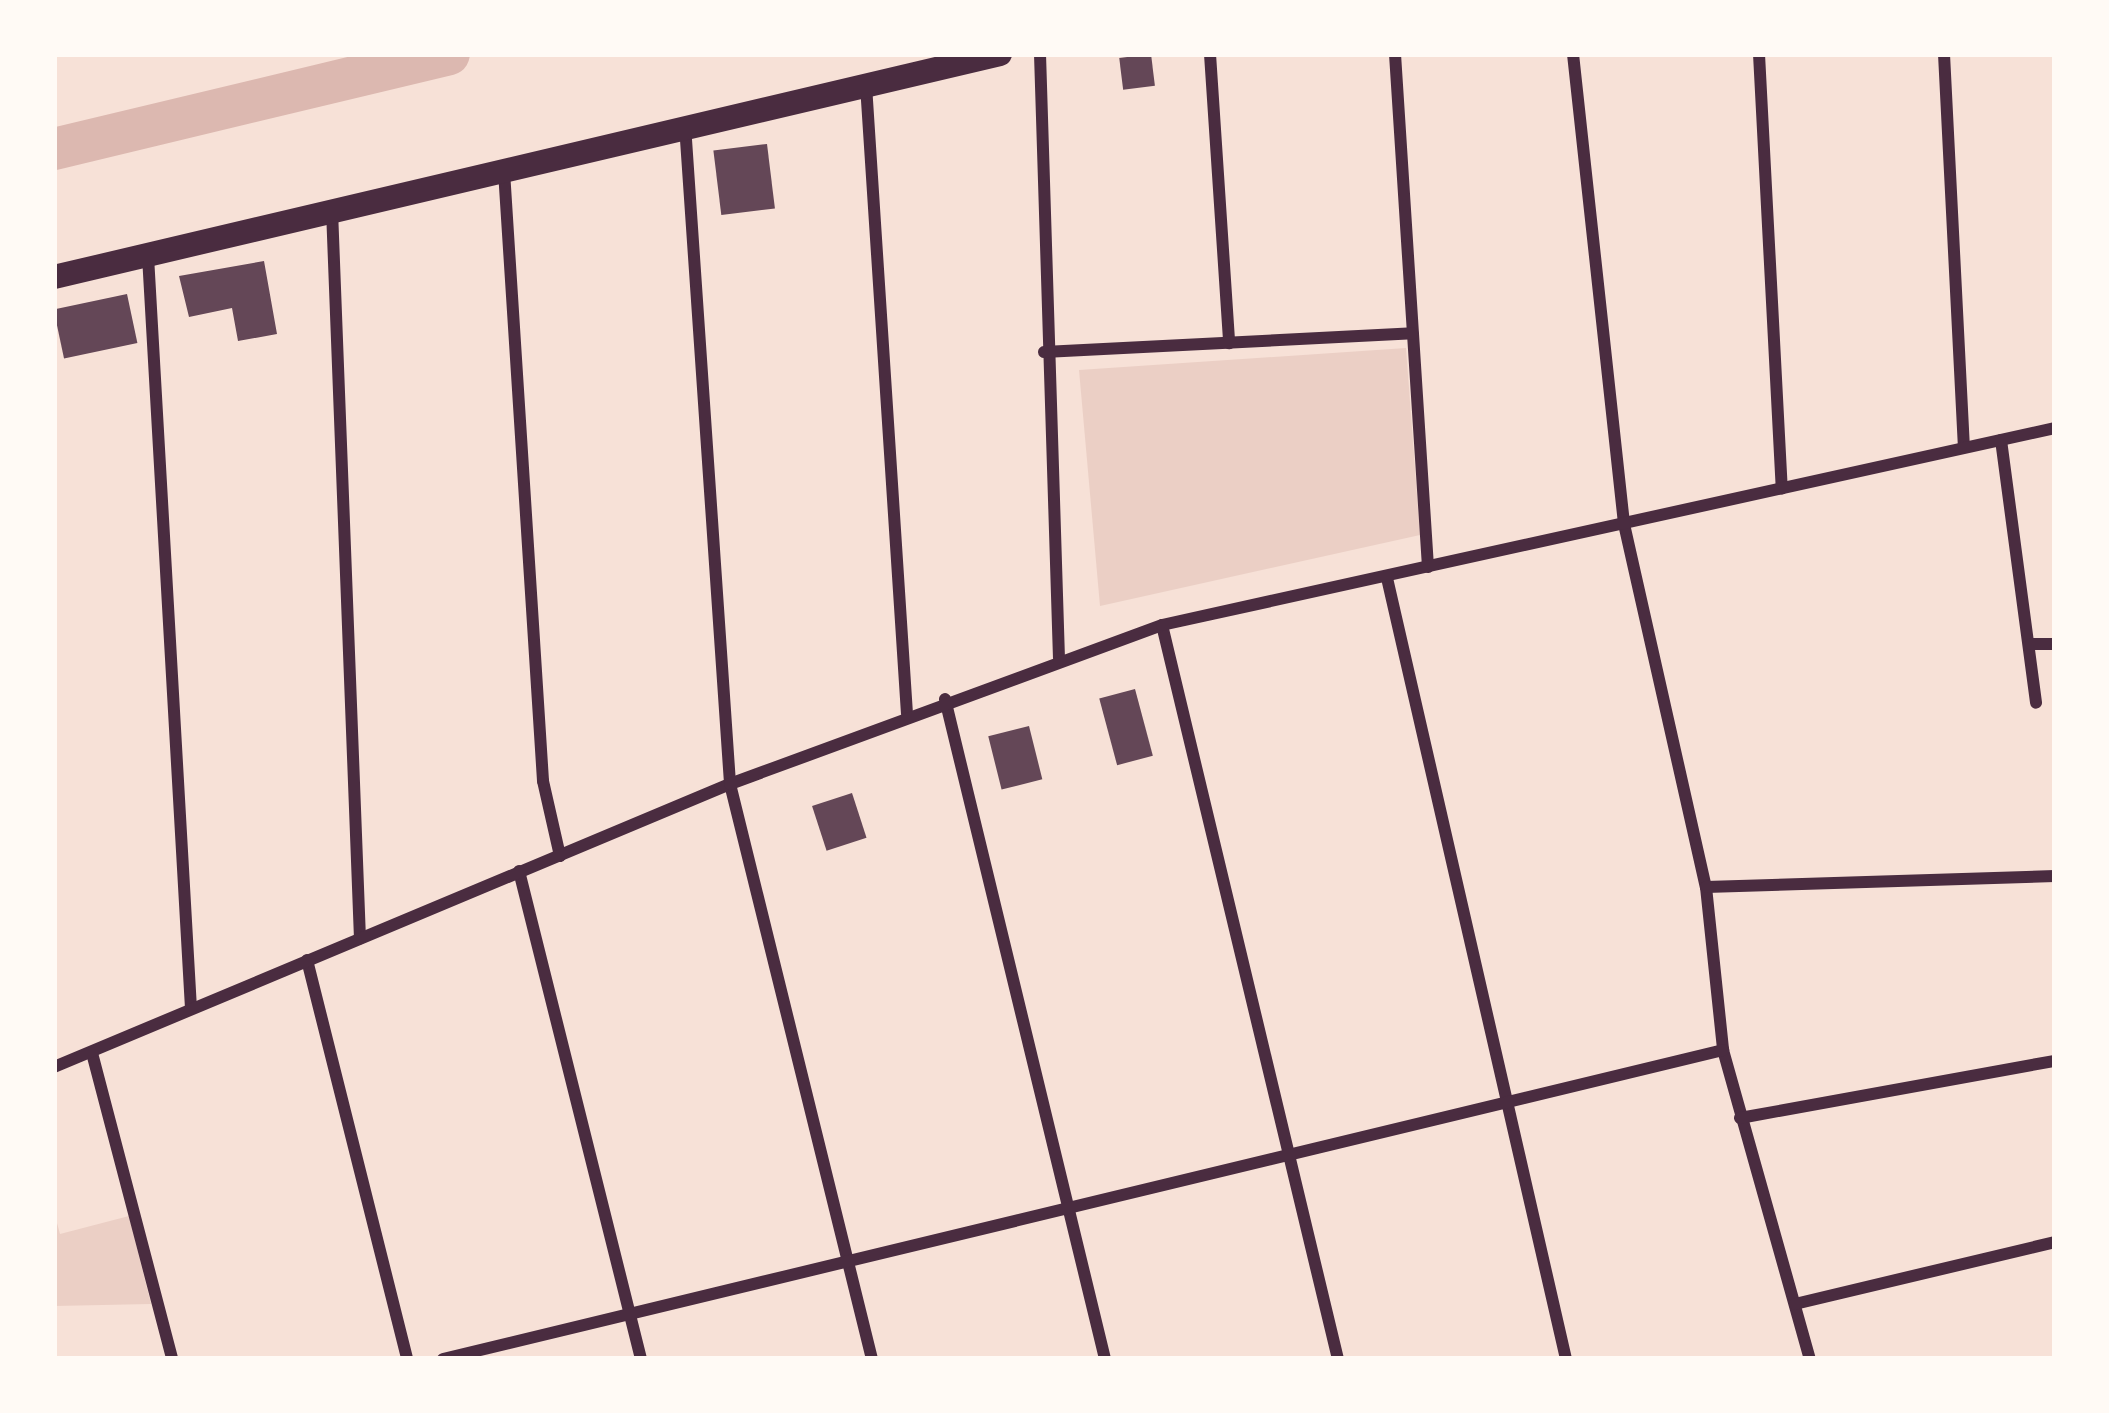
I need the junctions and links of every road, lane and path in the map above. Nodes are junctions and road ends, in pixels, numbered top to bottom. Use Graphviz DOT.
graph roads {
  1 [pos="1000,54"];
  2 [pos="1040,54"];
  3 [pos="1210,54"];
  4 [pos="1395,54"];
  5 [pos="1573,54"];
  6 [pos="1759,54"];
  7 [pos="1944,54"];
  8 [pos="866,84"];
  9 [pos="685,125"];
  10 [pos="504,167"];
  11 [pos="332,209"];
  12 [pos="148,255"];
  13 [pos="54,277"];
  14 [pos="1414,333"];
  15 [pos="1229,343"];
  16 [pos="1044,352"];
  17 [pos="2055,428"];
  18 [pos="2001,440"];
  19 [pos="1964,445"];
  20 [pos="1782,488"];
  21 [pos="1624,524"];
  22 [pos="1428,567"];
  23 [pos="1388,578"];
  24 [pos="1162,626"];
  25 [pos="2031,644"];
  26 [pos="2055,644"];
  27 [pos="1059,658"];
  28 [pos="945,699"];
  29 [pos="2036,703"];
  30 [pos="907,714"];
  31 [pos="730,784"];
  32 [pos="560,856"];
  33 [pos="519,871"];
  34 [pos="2055,876"];
  35 [pos="1706,887"];
  36 [pos="360,938"];
  37 [pos="307,960"];
  38 [pos="191,1008"];
  39 [pos="1723,1050"];
  40 [pos="92,1053"];
  41 [pos="2055,1061"];
  42 [pos="54,1067"];
  43 [pos="1501,1105"];
  44 [pos="1740,1118"];
  45 [pos="1290,1158"];
  46 [pos="1071,1204"];
  47 [pos="2055,1242"];
  48 [pos="848,1259"];
  49 [pos="1795,1304"];
  50 [pos="630,1312"];
  51 [pos="172,1359"];
  52 [pos="407,1359"];
  53 [pos="443,1359"];
  54 [pos="641,1359"];
  55 [pos="872,1359"];
  56 [pos="1105,1359"];
  57 [pos="1338,1359"];
  58 [pos="1566,1359"];
  59 [pos="1810,1359"];
  1 -- 8 [label="main road"];
  2 -- 16 [label="street"];
  3 -- 15 [label="street"];
  4 -- 14 [label="street"];
  5 -- 21 [label="street"];
  6 -- 20 [label="street"];
  7 -- 19 [label="street"];
  8 -- 9 [label="main road"];
  8 -- 30 [label="street"];
  9 -- 10 [label="main road"];
  9 -- 31 [label="street"];
  10 -- 11 [label="main road"];
  10 -- 32 [label="street"];
  11 -- 12 [label="main road"];
  11 -- 36 [label="street"];
  12 -- 13 [label="main road"];
  12 -- 38 [label="street"];
  14 -- 15 [label="street"];
  14 -- 22 [label="street"];
  15 -- 16 [label="street"];
  16 -- 27 [label="street"];
  17 -- 18 [label="street"];
  18 -- 19 [label="street"];
  18 -- 25 [label="street"];
  19 -- 20 [label="street"];
  20 -- 21 [label="street"];
  21 -- 22 [label="street"];
  21 -- 35 [label="street"];
  22 -- 23 [label="street"];
  23 -- 24 [label="street"];
  23 -- 43 [label="street"];
  24 -- 27 [label="street"];
  24 -- 45 [label="street"];
  25 -- 26 [label="street"];
  25 -- 29 [label="street"];
  27 -- 28 [label="street"];
  28 -- 30 [label="street"];
  28 -- 46 [label="street"];
  30 -- 31 [label="street"];
  31 -- 32 [label="street"];
  31 -- 48 [label="street"];
  32 -- 33 [label="street"];
  33 -- 36 [label="street"];
  33 -- 50 [label="street"];
  34 -- 35 [label="street"];
  35 -- 39 [label="street"];
  36 -- 37 [label="street"];
  37 -- 38 [label="street"];
  37 -- 52 [label="street"];
  38 -- 40 [label="street"];
  39 -- 43 [label="street"];
  39 -- 44 [label="street"];
  40 -- 42 [label="street"];
  40 -- 51 [label="street"];
  41 -- 44 [label="street"];
  43 -- 45 [label="street"];
  43 -- 58 [label="street"];
  44 -- 49 [label="street"];
  45 -- 46 [label="street"];
  45 -- 57 [label="street"];
  46 -- 48 [label="street"];
  46 -- 56 [label="street"];
  47 -- 49 [label="street"];
  48 -- 50 [label="street"];
  48 -- 55 [label="street"];
  49 -- 59 [label="street"];
  50 -- 53 [label="street"];
  50 -- 54 [label="street"];
}
